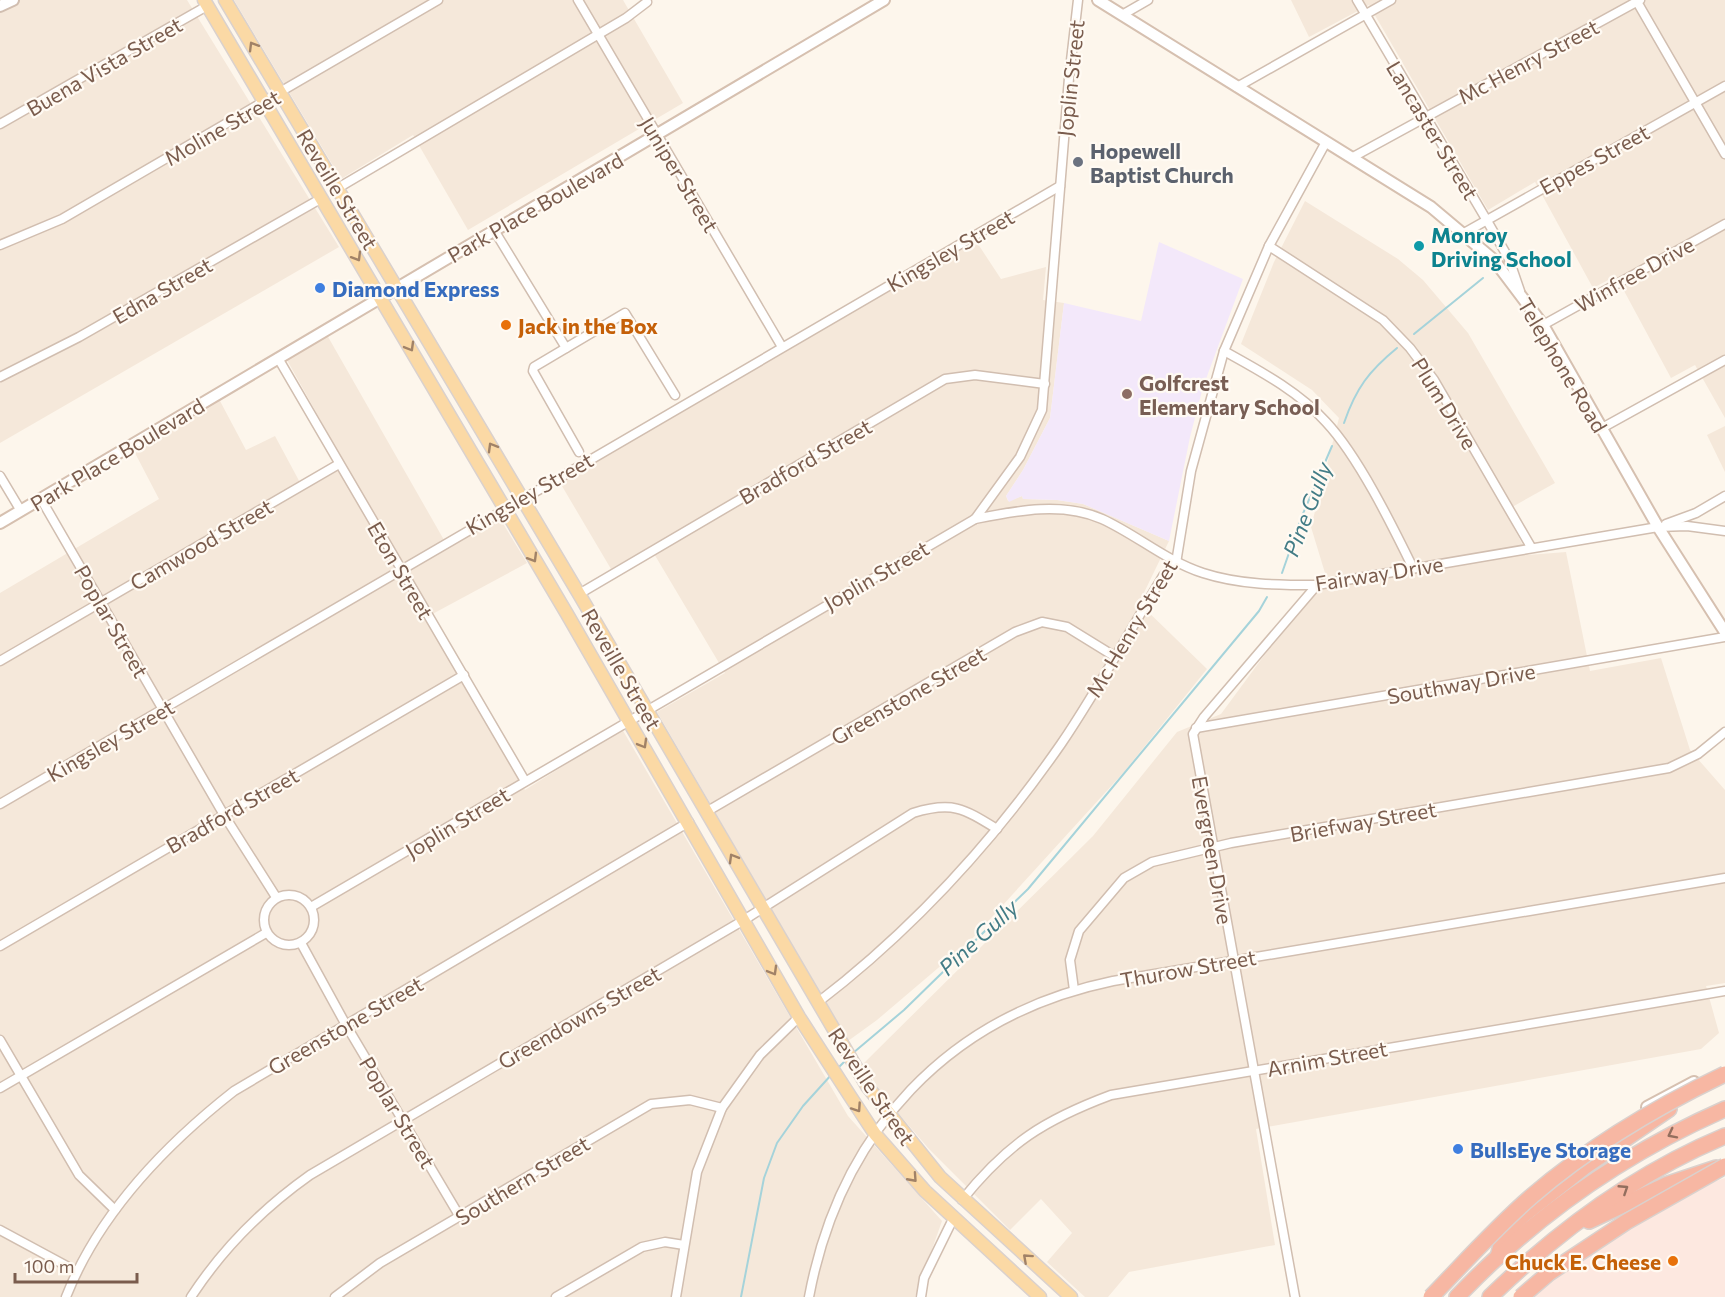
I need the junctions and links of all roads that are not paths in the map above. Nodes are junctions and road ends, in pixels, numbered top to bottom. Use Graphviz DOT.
graph roads {
  1 [pos="13,0"];
  2 [pos="225,0"];
  3 [pos="438,0"];
  4 [pos="578,0"];
  5 [pos="884,0"];
  6 [pos="1078,0"];
  7 [pos="1098,0"];
  8 [pos="1148,0"];
  9 [pos="1357,0"];
  10 [pos="1391,0"];
  11 [pos="1638,1"];
  12 [pos="206,3"];
  13 [pos="647,3"];
  14 [pos="0,6"];
  15 [pos="1122,15"];
  16 [pos="1365,15"];
  17 [pos="598,35"];
  18 [pos="1725,86"];
  19 [pos="1237,87"];
  20 [pos="280,92"];
  21 [pos="265,101"];
  22 [pos="1695,103"];
  23 [pos="1424,117"];
  24 [pos="0,124"];
  25 [pos="658,136"];
  26 [pos="1326,142"];
  27 [pos="1725,154"];
  28 [pos="1353,157"];
  29 [pos="1060,186"];
  30 [pos="338,188"];
  31 [pos="322,198"];
  32 [pos="1486,219"];
  33 [pos="1725,224"];
  34 [pos="494,231"];
  35 [pos="1464,233"];
  36 [pos="0,244"];
  37 [pos="1269,246"];
  38 [pos="397,286"];
  39 [pos="1521,295"];
  40 [pos="380,296"];
  41 [pos="1543,325"];
  42 [pos="782,347"];
  43 [pos="566,348"];
  44 [pos="1224,351"];
  45 [pos="278,358"];
  46 [pos="1725,360"];
  47 [pos="0,377"];
  48 [pos="1045,384"];
  49 [pos="675,395"];
  50 [pos="1602,428"];
  51 [pos="579,452"];
  52 [pos="339,464"];
  53 [pos="0,476"];
  54 [pos="1725,496"];
  55 [pos="521,498"];
  56 [pos="41,499"];
  57 [pos="503,508"];
  58 [pos="21,511"];
  59 [pos="975,519"];
  60 [pos="0,523"];
  61 [pos="1658,527"];
  62 [pos="1725,531"];
  63 [pos="1531,547"];
  64 [pos="1176,562"];
  65 [pos="1413,568"];
  66 [pos="400,569"];
  67 [pos="1317,585"];
  68 [pos="579,594"];
  69 [pos="101,602"];
  70 [pos="1725,632"];
  71 [pos="1725,637"];
  72 [pos="1114,656"];
  73 [pos="0,661"];
  74 [pos="464,675"];
  75 [pos="163,708"];
  76 [pos="646,709"];
  77 [pos="629,720"];
  78 [pos="1196,728"];
  79 [pos="1725,732"];
  80 [pos="525,781"];
  81 [pos="0,804"];
  82 [pos="706,812"];
  83 [pos="224,815"];
  84 [pos="689,822"];
  85 [pos="997,829"];
  86 [pos="1212,849"];
  87 [pos="1725,878"];
  88 [pos="276,897"];
  89 [pos="311,907"];
  90 [pos="763,909"];
  91 [pos="744,920"];
  92 [pos="266,933"];
  93 [pos="301,943"];
  94 [pos="0,946"];
  95 [pos="1233,960"];
  96 [pos="1074,990"];
  97 [pos="1725,991"];
  98 [pos="817,1003"];
  99 [pos="799,1017"];
  100 [pos="346,1025"];
  101 [pos="0,1040"];
  102 [pos="1725,1068"];
  103 [pos="1252,1070"];
  104 [pos="1725,1074"];
  105 [pos="22,1076"];
  106 [pos="0,1089"];
  107 [pos="722,1108"];
  108 [pos="1725,1109"];
  109 [pos="888,1116"];
  110 [pos="403,1120"];
  111 [pos="875,1134"];
  112 [pos="1725,1136"];
  113 [pos="1725,1166"];
  114 [pos="1725,1173"];
  115 [pos="962,1200"];
  116 [pos="115,1210"];
  117 [pos="460,1217"];
  118 [pos="953,1219"];
  119 [pos="0,1221"];
  120 [pos="0,1229"];
  121 [pos="1559,1235"];
  122 [pos="684,1245"];
  123 [pos="1498,1257"];
  124 [pos="76,1271"];
  125 [pos="1047,1275"];
  126 [pos="1038,1296"];
  127 [pos="66,1297"];
  128 [pos="191,1297"];
  129 [pos="335,1297"];
  130 [pos="556,1297"];
  131 [pos="676,1297"];
  132 [pos="809,1297"];
  133 [pos="921,1297"];
  134 [pos="1071,1297"];
  135 [pos="1295,1297"];
  136 [pos="1424,1297"];
  137 [pos="1431,1297"];
  138 [pos="1457,1297"];
  139 [pos="1490,1297"];
  140 [pos="1521,1297"];
  141 [pos="1527,1297"];
  1 -- 14 [label="main road"];
  20 -- 2 [label="main road, Reveille Street, one-way"];
  3 -- 20 [label="street, Moline Street"];
  4 -- 17 [label="street, Juniper Street"];
  5 -- 25 [label="main road, Park Place Boulevard"];
  6 -- 29 [label="street, Joplin Street"];
  7 -- 15 [label="main road, Telephone Road"];
  8 -- 15 [label="street"];
  9 -- 16 [label="street, Lancaster Street"];
  10 -- 16 [label="street"];
  11 -- 22 [label="street"];
  11 -- 23 [label="street, Mc Henry Street"];
  12 -- 21 [label="main road, Reveille Street"];
  12 -- 24 [label="street, Buena Vista Street"];
  13 -- 17 [label="street"];
  15 -- 19 [label="main road, Telephone Road"];
  16 -- 19 [label="street"];
  16 -- 23 [label="street, Lancaster Street"];
  17 -- 25 [label="street, Juniper Street"];
  17 -- 30 [label="street"];
  18 -- 22 [label="street, Eppes Street"];
  19 -- 26 [label="main road, Telephone Road"];
  20 -- 21 [label="street, Moline Street"];
  20 -- 30 [label="main road, Reveille Street"];
  21 -- 31 [label="main road, Reveille Street"];
  21 -- 36 [label="street, Moline Street"];
  22 -- 27 [label="street"];
  22 -- 32 [label="street, Eppes Street"];
  23 -- 28 [label="street, Mc Henry Street"];
  23 -- 32 [label="street, Lancaster Street"];
  25 -- 34 [label="main road, Park Place Boulevard"];
  25 -- 42 [label="street, Juniper Street"];
  26 -- 28 [label="main road, Telephone Road"];
  26 -- 37 [label="street, Mc Henry Street"];
  28 -- 35 [label="main road, Telephone Road"];
  29 -- 42 [label="street, Kingsley Street"];
  29 -- 48 [label="street, Joplin Street"];
  30 -- 38 [label="main road, Reveille Street"];
  31 -- 40 [label="main road, Reveille Street, one-way"];
  31 -- 47 [label="street, Edna Street"];
  32 -- 35 [label="street, Eppes Street"];
  32 -- 39 [label="street, Lancaster Street"];
  33 -- 41 [label="street, Winfree Drive"];
  34 -- 38 [label="main road, Park Place Boulevard"];
  34 -- 43 [label="street"];
  35 -- 39 [label="main road, Telephone Road"];
  37 -- 44 [label="street, Mc Henry Street"];
  37 -- 63 [label="street, Plum Drive"];
  38 -- 40 [label="main road, Park Place Boulevard"];
  55 -- 38 [label="main road, Reveille Street, one-way"];
  39 -- 41 [label="main road, Telephone Road"];
  40 -- 45 [label="main road, Park Place Boulevard"];
  40 -- 57 [label="main road, Reveille Street, one-way"];
  41 -- 50 [label="main road, Telephone Road"];
  42 -- 55 [label="street, Kingsley Street"];
  43 -- 49 [label="street"];
  43 -- 51 [label="street"];
  44 -- 64 [label="street, Mc Henry Street"];
  44 -- 65 [label="street"];
  45 -- 52 [label="street, Eton Street"];
  45 -- 56 [label="main road, Park Place Boulevard"];
  46 -- 50 [label="street"];
  48 -- 59 [label="street, Joplin Street"];
  48 -- 68 [label="street, Bradford Street"];
  50 -- 61 [label="main road, Telephone Road"];
  52 -- 66 [label="street, Eton Street"];
  52 -- 69 [label="street, Camwood Street"];
  53 -- 58 [label="street"];
  54 -- 61 [label="street"];
  55 -- 57 [label="street, Kingsley Street"];
  55 -- 68 [label="main road, Reveille Street"];
  56 -- 58 [label="main road, Park Place Boulevard"];
  56 -- 69 [label="street, Poplar Street"];
  57 -- 66 [label="street, Kingsley Street"];
  57 -- 77 [label="main road, Reveille Street, one-way"];
  58 -- 60 [label="main road, Park Place Boulevard"];
  59 -- 64 [label="street, Fairway Drive"];
  59 -- 76 [label="street, Joplin Street"];
  61 -- 62 [label="street, Fairway Drive"];
  61 -- 63 [label="street, Fairway Drive"];
  61 -- 70 [label="main road, Telephone Road"];
  63 -- 65 [label="street, Fairway Drive"];
  64 -- 67 [label="street, Fairway Drive"];
  64 -- 72 [label="street, Mc Henry Street"];
  65 -- 67 [label="street, Fairway Drive"];
  66 -- 74 [label="street, Eton Street"];
  66 -- 75 [label="street, Kingsley Street"];
  67 -- 78 [label="street"];
  68 -- 76 [label="main road, Reveille Street"];
  69 -- 73 [label="street, Camwood Street"];
  69 -- 75 [label="street, Poplar Street"];
  71 -- 78 [label="street, Southway Drive"];
  72 -- 82 [label="street, Greenstone Street"];
  72 -- 85 [label="street, Mc Henry Street"];
  74 -- 80 [label="street, Eton Street"];
  74 -- 83 [label="street, Bradford Street"];
  75 -- 81 [label="street, Kingsley Street"];
  75 -- 83 [label="street, Poplar Street"];
  76 -- 77 [label="street, Joplin Street"];
  76 -- 82 [label="main road, Reveille Street"];
  77 -- 80 [label="street, Joplin Street"];
  77 -- 84 [label="main road, Reveille Street, one-way"];
  78 -- 86 [label="street, Evergreen Drive"];
  79 -- 86 [label="street, Briefway Street"];
  80 -- 89 [label="street, Joplin Street"];
  90 -- 82 [label="main road, Reveille Street, one-way"];
  83 -- 88 [label="street, Poplar Street"];
  83 -- 94 [label="street, Bradford Street"];
  84 -- 91 [label="main road, Reveille Street"];
  84 -- 100 [label="street, Greenstone Street"];
  85 -- 90 [label="street, Greendowns Street"];
  85 -- 98 [label="street, Mc Henry Street"];
  86 -- 95 [label="street, Evergreen Drive"];
  86 -- 96 [label="street, Briefway Street"];
  87 -- 95 [label="street, Thurow Street"];
  88 -- 89 [label="street"];
  88 -- 92 [label="street"];
  89 -- 93 [label="street"];
  90 -- 91 [label="street, Greendowns Street"];
  90 -- 98 [label="main road, Reveille Street"];
  91 -- 99 [label="main road, Reveille Street, one-way"];
  91 -- 110 [label="street, Greendowns Street"];
  92 -- 93 [label="street"];
  92 -- 105 [label="street"];
  93 -- 100 [label="street, Poplar Street"];
  95 -- 96 [label="street, Thurow Street"];
  95 -- 103 [label="street, Evergreen Drive"];
  96 -- 109 [label="street, Thurow Street"];
  97 -- 103 [label="street, Arnim Street"];
  98 -- 109 [label="main road, Reveille Street"];
  99 -- 107 [label="street"];
  99 -- 111 [label="main road, Reveille Street, one-way"];
  100 -- 110 [label="street, Poplar Street"];
  100 -- 116 [label="street, Greenstone Street"];
  101 -- 105 [label="street"];
  102 -- 123 [label="highway"];
  102 -- 136 [label="main road"];
  103 -- 115 [label="street, Arnim Street"];
  103 -- 135 [label="street, Evergreen Drive"];
  104 -- 137 [label="highway, bridge"];
  105 -- 106 [label="street"];
  105 -- 116 [label="street"];
  107 -- 117 [label="street, Southern Street"];
  107 -- 122 [label="street"];
  108 -- 123 [label="highway, one-way"];
  109 -- 111 [label="street, Thurow Street"];
  109 -- 115 [label="main road, Reveille Street"];
  110 -- 117 [label="street, Poplar Street"];
  110 -- 128 [label="street, Greendowns Street"];
  111 -- 118 [label="main road, Reveille Street, one-way"];
  111 -- 132 [label="street, Thurow Street"];
  121 -- 112 [label="highway, one-way"];
  113 -- 121 [label="highway"];
  113 -- 140 [label="highway, bridge"];
  114 -- 141 [label="main road"];
  125 -- 115 [label="main road, Reveille Street, one-way"];
  116 -- 124 [label="street, Greenstone Street"];
  117 -- 129 [label="street, Southern Street"];
  118 -- 126 [label="main road, Reveille Street"];
  118 -- 133 [label="street"];
  119 -- 120 [label="street"];
  120 -- 124 [label="street"];
  121 -- 139 [label="highway"];
  122 -- 130 [label="street"];
  122 -- 131 [label="street"];
  123 -- 138 [label="highway"];
  124 -- 127 [label="street, Greenstone Street"];
  125 -- 126 [label="main road"];
  125 -- 134 [label="main road, Reveille Street"];
}
